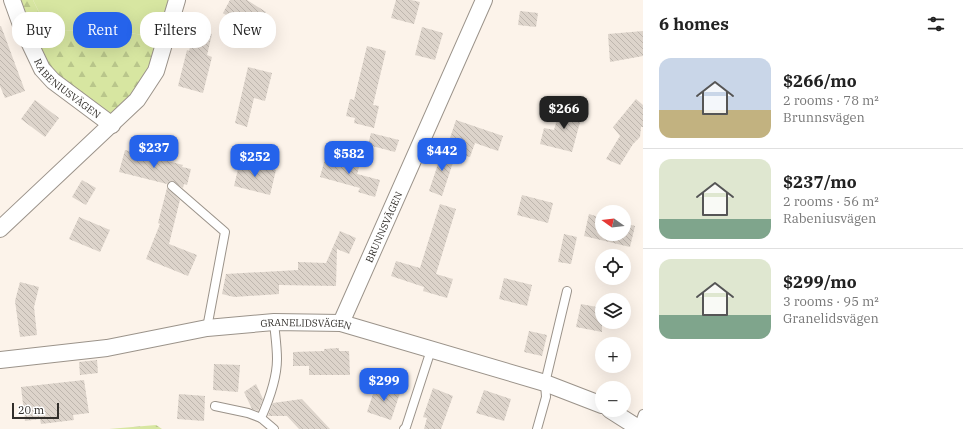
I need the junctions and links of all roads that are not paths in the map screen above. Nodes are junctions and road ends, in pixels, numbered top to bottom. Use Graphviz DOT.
graph roads {
  1 [pos="12,0"];
  2 [pos="177,0"];
  3 [pos="484,0"];
  4 [pos="112,125"];
  5 [pos="172,186"];
  6 [pos="0,229"];
  7 [pos="567,291"];
  8 [pos="274,322"];
  9 [pos="341,323"];
  10 [pos="207,328"];
  11 [pos="431,350"];
  12 [pos="0,360"];
  13 [pos="545,383"];
  14 [pos="595,402"];
  15 [pos="215,406"];
  16 [pos="625,417"];
  17 [pos="260,418"];
  18 [pos="640,424"];
  19 [pos="274,429"];
  20 [pos="404,429"];
  21 [pos="537,429"];
  1 -- 4 [label="street, RABENIUSVÄGEN"];
  2 -- 4 [label="street, RABENIUSVÄGEN"];
  3 -- 9 [label="street, BRUNNSVÄGEN"];
  4 -- 6 [label="street, RABENIUSVÄGEN"];
  5 -- 10 [label="lane"];
  7 -- 13 [label="lane"];
  8 -- 9 [label="street, GRANELIDSVÄGEN"];
  8 -- 10 [label="street, GRANELIDSVÄGEN"];
  8 -- 17 [label="lane"];
  9 -- 11 [label="street, GRANELIDSVÄGEN"];
  10 -- 12 [label="street, GRANELIDSVÄGEN"];
  11 -- 13 [label="street, GRANELIDSVÄGEN"];
  11 -- 20 [label="lane"];
  13 -- 14 [label="street, GRANELIDSVÄGEN"];
  13 -- 21 [label="lane"];
  15 -- 17 [label="lane"];
  16 -- 18 [label="street"];
  17 -- 19 [label="lane"];
}
